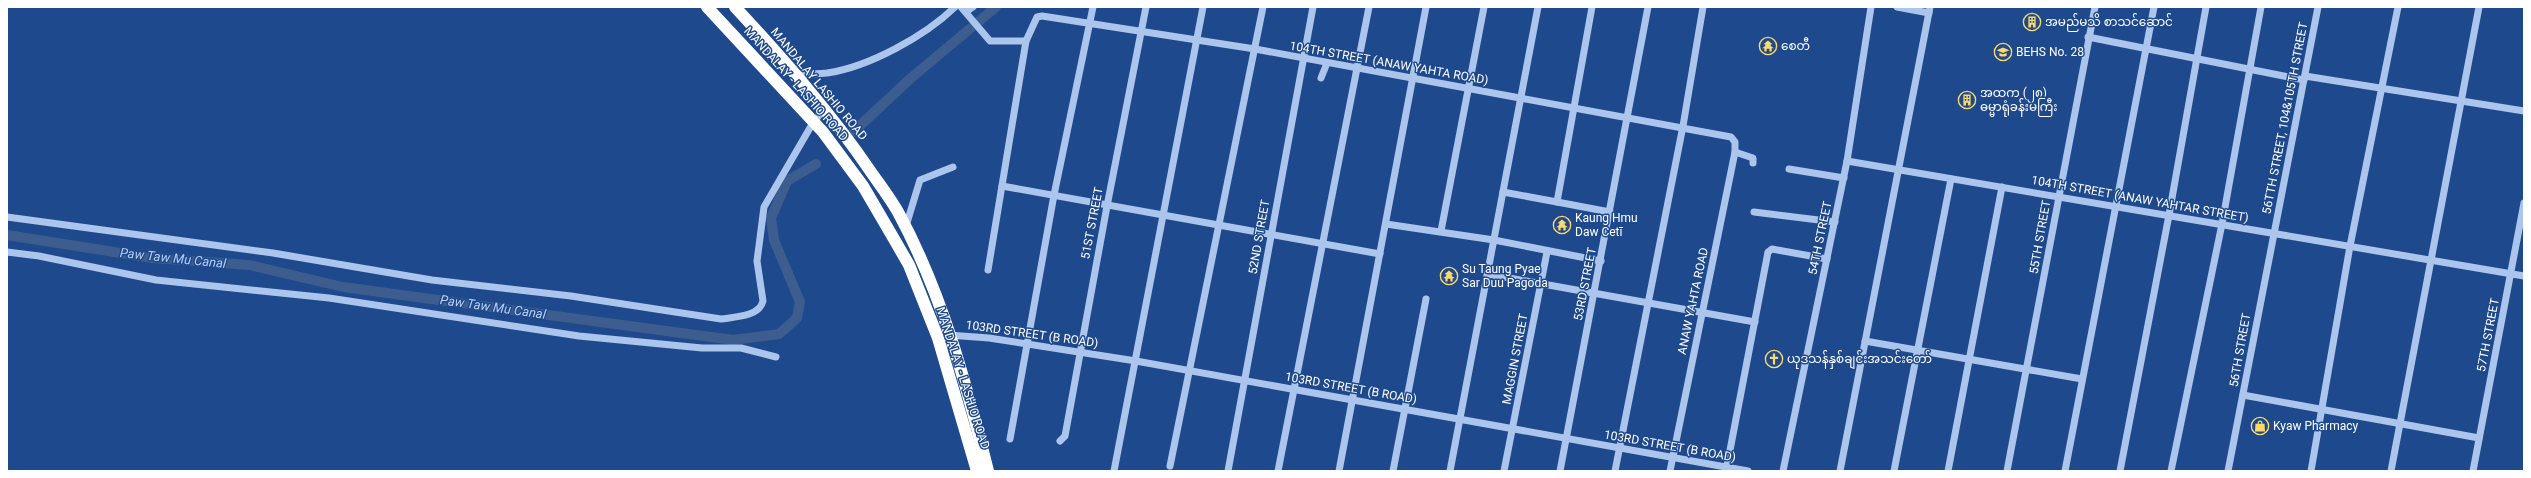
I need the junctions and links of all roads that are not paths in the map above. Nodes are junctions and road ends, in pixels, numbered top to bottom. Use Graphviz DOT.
graph roads {
  1 [pos="707,7"];
  2 [pos="735,7"];
  3 [pos="954,7"];
  4 [pos="973,7"];
  5 [pos="1094,7"];
  6 [pos="1146,7"];
  7 [pos="1203,7"];
  8 [pos="1263,7"];
  9 [pos="1313,7"];
  10 [pos="1369,7"];
  11 [pos="1426,7"];
  12 [pos="1484,7"];
  13 [pos="1538,7"];
  14 [pos="1592,7"];
  15 [pos="1648,7"];
  16 [pos="1703,7"];
  17 [pos="1871,7"];
  18 [pos="1897,7"];
  19 [pos="2095,7"];
  20 [pos="2154,7"];
  21 [pos="2206,7"];
  22 [pos="2261,7"];
  23 [pos="2318,7"];
  24 [pos="2398,7"];
  25 [pos="2479,7"];
  26 [pos="964,10"];
  27 [pos="1929,10"];
  28 [pos="1090,22"];
  29 [pos="1142,31"];
  30 [pos="2088,37"];
  31 [pos="1197,39"];
  32 [pos="1026,41"];
  33 [pos="1255,49"];
  34 [pos="2146,49"];
  35 [pos="1303,58"];
  36 [pos="2196,58"];
  37 [pos="1327,63"];
  38 [pos="2250,68"];
  39 [pos="1358,69"];
  40 [pos="796,74"];
  41 [pos="1321,78"];
  42 [pos="1412,78"];
  43 [pos="2304,78"];
  44 [pos="1469,89"];
  45 [pos="2382,89"];
  46 [pos="1521,98"];
  47 [pos="2462,101"];
  48 [pos="1572,108"];
  49 [pos="825,109"];
  50 [pos="2524,111"];
  51 [pos="1627,118"];
  52 [pos="814,122"];
  53 [pos="1683,126"];
  54 [pos="1731,137"];
  55 [pos="1734,152"];
  56 [pos="1848,161"];
  57 [pos="1753,163"];
  58 [pos="953,167"];
  59 [pos="1789,169"];
  60 [pos="1897,170"];
  61 [pos="1844,178"];
  62 [pos="1951,179"];
  63 [pos="1002,186"];
  64 [pos="2002,187"];
  65 [pos="1503,192"];
  66 [pos="1054,196"];
  67 [pos="2059,197"];
  68 [pos="1557,202"];
  69 [pos="2524,203"];
  70 [pos="1106,206"];
  71 [pos="2114,206"];
  72 [pos="1610,212"];
  73 [pos="1754,212"];
  74 [pos="1163,215"];
  75 [pos="2169,215"];
  76 [pos="7,217"];
  77 [pos="1835,222"];
  78 [pos="1218,224"];
  79 [pos="1386,224"];
  80 [pos="2222,224"];
  81 [pos="905,227"];
  82 [pos="1441,232"];
  83 [pos="2273,233"];
  84 [pos="1271,234"];
  85 [pos="1494,240"];
  86 [pos="1323,244"];
  87 [pos="2350,246"];
  88 [pos="7,252"];
  89 [pos="1547,252"];
  90 [pos="1380,254"];
  91 [pos="1827,259"];
  92 [pos="2431,260"];
  93 [pos="1601,261"];
  94 [pos="988,270"];
  95 [pos="1487,274"];
  96 [pos="2511,274"];
  97 [pos="2524,276"];
  98 [pos="1541,284"];
  99 [pos="1594,293"];
  100 [pos="1426,299"];
  101 [pos="1647,302"];
  102 [pos="1701,312"];
  103 [pos="1755,322"];
  104 [pos="944,336"];
  105 [pos="1865,341"];
  106 [pos="1029,344"];
  107 [pos="1079,351"];
  108 [pos="1917,351"];
  109 [pos="776,357"];
  110 [pos="1136,361"];
  111 [pos="1969,361"];
  112 [pos="2027,369"];
  113 [pos="1189,370"];
  114 [pos="1244,379"];
  115 [pos="2082,379"];
  116 [pos="1294,389"];
  117 [pos="2243,395"];
  118 [pos="1352,400"];
  119 [pos="1405,409"];
  120 [pos="2321,410"];
  121 [pos="1459,419"];
  122 [pos="2401,423"];
  123 [pos="1513,429"];
  124 [pos="1567,438"];
  125 [pos="2479,438"];
  126 [pos="1010,439"];
  127 [pos="1060,441"];
  128 [pos="1620,447"];
  129 [pos="1672,457"];
  130 [pos="1170,466"];
  131 [pos="1727,469"];
  132 [pos="977,471"];
  133 [pos="988,471"];
  134 [pos="1114,471"];
  135 [pos="1228,471"];
  136 [pos="1278,471"];
  137 [pos="1339,471"];
  138 [pos="1394,471"];
  139 [pos="1450,471"];
  140 [pos="1504,471"];
  141 [pos="1560,471"];
  142 [pos="1615,471"];
  143 [pos="1670,471"];
  144 [pos="1748,471"];
  145 [pos="1783,471"];
  146 [pos="1840,471"];
  147 [pos="1894,471"];
  148 [pos="1948,471"];
  149 [pos="2007,471"];
  150 [pos="2065,471"];
  151 [pos="2120,471"];
  152 [pos="2171,471"];
  153 [pos="2228,471"];
  154 [pos="2310,471"];
  155 [pos="2391,471"];
  156 [pos="2473,471"];
  1 -- 52 [label="highway, MANDALAY - LASHIO ROAD"];
  2 -- 40 [label="highway, MANDALAY LASHIO ROAD"];
  3 -- 40 [label="street"];
  4 -- 26 [label="street"];
  5 -- 28 [label="street"];
  6 -- 29 [label="street, 51ST STREET"];
  7 -- 31 [label="street"];
  8 -- 33 [label="street"];
  9 -- 35 [label="street, 52ND STREET"];
  10 -- 39 [label="street"];
  11 -- 42 [label="street"];
  12 -- 44 [label="street"];
  13 -- 46 [label="street"];
  14 -- 48 [label="street"];
  15 -- 51 [label="street, 53RD STREET"];
  16 -- 53 [label="street"];
  17 -- 56 [label="street, 54TH STREET"];
  18 -- 27 [label="street"];
  19 -- 30 [label="street, 55TH STREET"];
  20 -- 34 [label="street"];
  21 -- 36 [label="street"];
  22 -- 38 [label="street"];
  23 -- 43 [label="street, 56TTH STREET, 104&105TH STREET"];
  24 -- 45 [label="street"];
  25 -- 47 [label="street"];
  26 -- 32 [label="street"];
  27 -- 60 [label="street"];
  28 -- 29 [label="street, 104TH STREET (ANAW YAHTA ROAD)"];
  28 -- 32 [label="street, 104TH STREET (ANAW YAHTA ROAD)"];
  28 -- 66 [label="street"];
  29 -- 31 [label="street, 104TH STREET (ANAW YAHTA ROAD)"];
  29 -- 70 [label="street, 51ST STREET"];
  30 -- 34 [label="street"];
  30 -- 67 [label="street, 55TH STREET"];
  31 -- 33 [label="street, 104TH STREET (ANAW YAHTA ROAD)"];
  31 -- 74 [label="street"];
  32 -- 63 [label="street"];
  33 -- 35 [label="street, 104TH STREET (ANAW YAHTA ROAD)"];
  33 -- 78 [label="street"];
  34 -- 36 [label="street"];
  34 -- 71 [label="street"];
  35 -- 37 [label="street, 104TH STREET (ANAW YAHTA ROAD)"];
  35 -- 84 [label="street, 52ND STREET"];
  36 -- 38 [label="street"];
  36 -- 75 [label="street"];
  37 -- 39 [label="street, 104TH STREET (ANAW YAHTA ROAD)"];
  37 -- 41 [label="street"];
  38 -- 43 [label="street"];
  38 -- 80 [label="street"];
  39 -- 42 [label="street, 104TH STREET (ANAW YAHTA ROAD)"];
  39 -- 86 [label="street"];
  40 -- 49 [label="highway, MANDALAY LASHIO ROAD"];
  42 -- 44 [label="street, 104TH STREET (ANAW YAHTA ROAD)"];
  42 -- 79 [label="street"];
  43 -- 45 [label="street"];
  43 -- 83 [label="street, 56TTH STREET, 104&105TH STREET"];
  44 -- 46 [label="street, 104TH STREET (ANAW YAHTA ROAD)"];
  44 -- 82 [label="street"];
  45 -- 47 [label="street"];
  45 -- 87 [label="street"];
  46 -- 48 [label="street, 104TH STREET (ANAW YAHTA ROAD)"];
  46 -- 65 [label="street"];
  47 -- 50 [label="street"];
  47 -- 92 [label="street"];
  48 -- 51 [label="street, 104TH STREET (ANAW YAHTA ROAD)"];
  48 -- 68 [label="street"];
  49 -- 52 [label="street"];
  49 -- 81 [label="highway, MANDALAY LASHIO ROAD"];
  51 -- 53 [label="street, 104TH STREET (ANAW YAHTA ROAD)"];
  51 -- 72 [label="street, 53RD STREET"];
  52 -- 76 [label="street"];
  52 -- 104 [label="highway, MANDALAY - LASHIO ROAD"];
  53 -- 54 [label="street, 104TH STREET (ANAW YAHTA ROAD)"];
  53 -- 101 [label="street"];
  54 -- 55 [label="street, ANAW YAHTA ROAD"];
  55 -- 57 [label="street"];
  55 -- 102 [label="street, ANAW YAHTA ROAD"];
  56 -- 60 [label="street, 104TH STREET (ANAW YAHTAR STREET)"];
  56 -- 61 [label="street, 54TH STREET"];
  58 -- 81 [label="street"];
  59 -- 61 [label="street"];
  60 -- 62 [label="street, 104TH STREET (ANAW YAHTAR STREET)"];
  60 -- 105 [label="street"];
  61 -- 77 [label="street, 54TH STREET"];
  62 -- 64 [label="street, 104TH STREET (ANAW YAHTAR STREET)"];
  62 -- 108 [label="street"];
  63 -- 66 [label="street"];
  63 -- 94 [label="street"];
  64 -- 67 [label="street, 104TH STREET (ANAW YAHTAR STREET)"];
  64 -- 111 [label="street"];
  65 -- 68 [label="street"];
  65 -- 85 [label="street"];
  66 -- 70 [label="street"];
  66 -- 106 [label="street"];
  67 -- 71 [label="street, 104TH STREET (ANAW YAHTAR STREET)"];
  67 -- 112 [label="street, 55TH STREET"];
  68 -- 72 [label="street"];
  69 -- 96 [label="street, 57TH STREET"];
  70 -- 74 [label="street"];
  70 -- 107 [label="street, 51ST STREET"];
  71 -- 75 [label="street, 104TH STREET (ANAW YAHTAR STREET)"];
  71 -- 115 [label="street"];
  72 -- 93 [label="street, 53RD STREET"];
  73 -- 77 [label="street"];
  74 -- 78 [label="street"];
  74 -- 110 [label="street"];
  75 -- 80 [label="street, 104TH STREET (ANAW YAHTAR STREET)"];
  75 -- 151 [label="street"];
  77 -- 91 [label="street, 54TH STREET"];
  78 -- 84 [label="street"];
  78 -- 113 [label="street"];
  79 -- 82 [label="street"];
  79 -- 90 [label="street"];
  80 -- 83 [label="street, 104TH STREET (ANAW YAHTAR STREET)"];
  80 -- 152 [label="street"];
  81 -- 104 [label="highway, MANDALAY LASHIO ROAD"];
  82 -- 85 [label="street"];
  83 -- 87 [label="street, 104TH STREET (ANAW YAHTAR STREET)"];
  83 -- 117 [label="street, 56TH STREET"];
  84 -- 86 [label="street"];
  84 -- 114 [label="street, 52ND STREET"];
  85 -- 89 [label="street"];
  85 -- 95 [label="street"];
  86 -- 90 [label="street"];
  86 -- 116 [label="street"];
  87 -- 92 [label="street, 104TH STREET (ANAW YAHTAR STREET)"];
  87 -- 120 [label="street"];
  88 -- 109 [label="street"];
  89 -- 93 [label="street"];
  89 -- 98 [label="street, MAGGIN STREET"];
  90 -- 118 [label="street"];
  91 -- 103 [label="street"];
  91 -- 145 [label="street, 54TH STREET"];
  92 -- 96 [label="street, 104TH STREET (ANAW YAHTAR STREET)"];
  92 -- 122 [label="street"];
  93 -- 99 [label="street, 53RD STREET"];
  95 -- 98 [label="street"];
  95 -- 121 [label="street"];
  96 -- 97 [label="street, 104TH STREET (ANAW YAHTAR STREET)"];
  96 -- 125 [label="street, 57TH STREET"];
  98 -- 99 [label="street"];
  98 -- 123 [label="street, MAGGIN STREET"];
  99 -- 101 [label="street"];
  99 -- 124 [label="street, 53RD STREET"];
  100 -- 119 [label="street"];
  101 -- 102 [label="street"];
  101 -- 128 [label="street"];
  102 -- 103 [label="street"];
  102 -- 129 [label="street, ANAW YAHTA ROAD"];
  103 -- 131 [label="street"];
  104 -- 106 [label="street, 103RD STREET (B ROAD)"];
  104 -- 132 [label="highway, MANDALAY - LASHIO ROAD"];
  104 -- 133 [label="highway, MANDALAY LASHIO ROAD"];
  105 -- 108 [label="street"];
  105 -- 146 [label="street"];
  106 -- 107 [label="street, 103RD STREET (B ROAD)"];
  106 -- 126 [label="street"];
  107 -- 110 [label="street, 103RD STREET (B ROAD)"];
  107 -- 127 [label="street, 51ST STREET"];
  108 -- 111 [label="street"];
  108 -- 147 [label="street"];
  110 -- 113 [label="street, 103RD STREET (B ROAD)"];
  110 -- 134 [label="street"];
  111 -- 112 [label="street"];
  111 -- 148 [label="street"];
  112 -- 115 [label="street"];
  112 -- 149 [label="street, 55TH STREET"];
  113 -- 114 [label="street, 103RD STREET (B ROAD)"];
  113 -- 130 [label="street"];
  114 -- 116 [label="street, 103RD STREET (B ROAD)"];
  114 -- 135 [label="street, 52ND STREET"];
  115 -- 150 [label="street"];
  116 -- 118 [label="street, 103RD STREET (B ROAD)"];
  116 -- 136 [label="street"];
  117 -- 120 [label="street"];
  117 -- 153 [label="street, 56TH STREET"];
  118 -- 119 [label="street, 103RD STREET (B ROAD)"];
  118 -- 137 [label="street"];
  119 -- 121 [label="street, 103RD STREET (B ROAD)"];
  119 -- 138 [label="street"];
  120 -- 122 [label="street"];
  120 -- 154 [label="street"];
  121 -- 123 [label="street, 103RD STREET (B ROAD)"];
  121 -- 139 [label="street"];
  122 -- 125 [label="street"];
  122 -- 155 [label="street"];
  123 -- 124 [label="street, 103RD STREET (B ROAD)"];
  123 -- 140 [label="street, MAGGIN STREET"];
  124 -- 128 [label="street, 103RD STREET (B ROAD)"];
  124 -- 141 [label="street, 53RD STREET"];
  125 -- 156 [label="street, 57TH STREET"];
  128 -- 129 [label="street, 103RD STREET (B ROAD)"];
  128 -- 142 [label="street"];
  129 -- 131 [label="street, 103RD STREET (B ROAD)"];
  129 -- 143 [label="street, ANAW YAHTA ROAD"];
  131 -- 144 [label="street, 103RD STREET (B ROAD)"];
}
